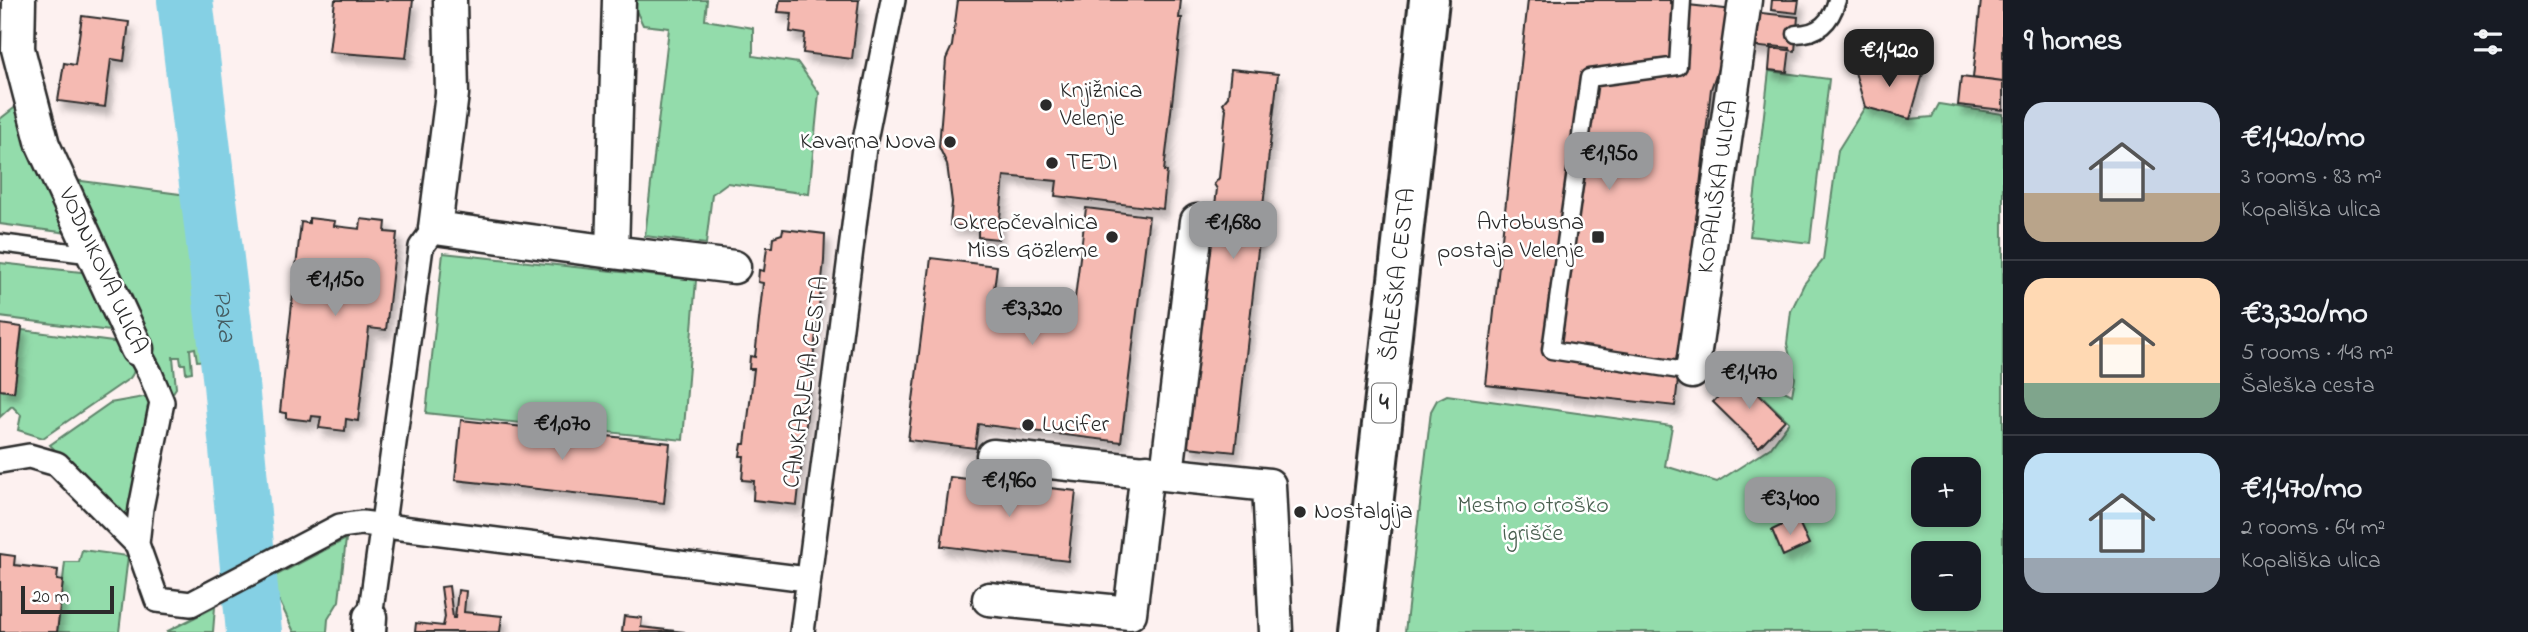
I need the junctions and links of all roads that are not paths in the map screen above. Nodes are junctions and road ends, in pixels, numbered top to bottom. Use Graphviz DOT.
graph roads {
  1 [pos="19,0"];
  2 [pos="450,0"];
  3 [pos="619,0"];
  4 [pos="892,0"];
  5 [pos="1429,0"];
  6 [pos="1682,0"];
  7 [pos="1745,0"];
  8 [pos="1837,0"];
  9 [pos="1796,34"];
  10 [pos="1197,221"];
  11 [pos="435,228"];
  12 [pos="0,243"];
  13 [pos="612,253"];
  14 [pos="94,255"];
  15 [pos="734,267"];
  16 [pos="138,349"];
  17 [pos="1692,372"];
  18 [pos="993,456"];
  19 [pos="0,461"];
  20 [pos="1157,472"];
  21 [pos="383,524"];
  22 [pos="137,544"];
  23 [pos="807,579"];
  24 [pos="989,599"];
  25 [pos="370,624"];
  26 [pos="802,632"];
  27 [pos="1276,632"];
  28 [pos="1359,632"];
  1 -- 14 [label="street, VODNIKOVA ULICA"];
  2 -- 11 [label="street"];
  3 -- 13 [label="street"];
  4 -- 23 [label="street, CANKARJEVA CESTA"];
  5 -- 28 [label="main road, ŠALEŠKA CESTA / 4"];
  6 -- 17 [label="lane"];
  7 -- 17 [label="street, KOPALIŠKA ULICA"];
  8 -- 9 [label="lane"];
  10 -- 20 [label="street"];
  11 -- 13 [label="street"];
  11 -- 21 [label="street"];
  12 -- 14 [label="lane"];
  13 -- 15 [label="street"];
  14 -- 16 [label="street, VODNIKOVA ULICA"];
  16 -- 22 [label="street, VODNIKOVA ULICA"];
  18 -- 20 [label="street"];
  19 -- 22 [label="street"];
  20 -- 24 [label="street"];
  20 -- 27 [label="street"];
  21 -- 22 [label="street"];
  21 -- 23 [label="street"];
  21 -- 25 [label="street"];
  23 -- 26 [label="street, CANKARJEVA CESTA"];
}
